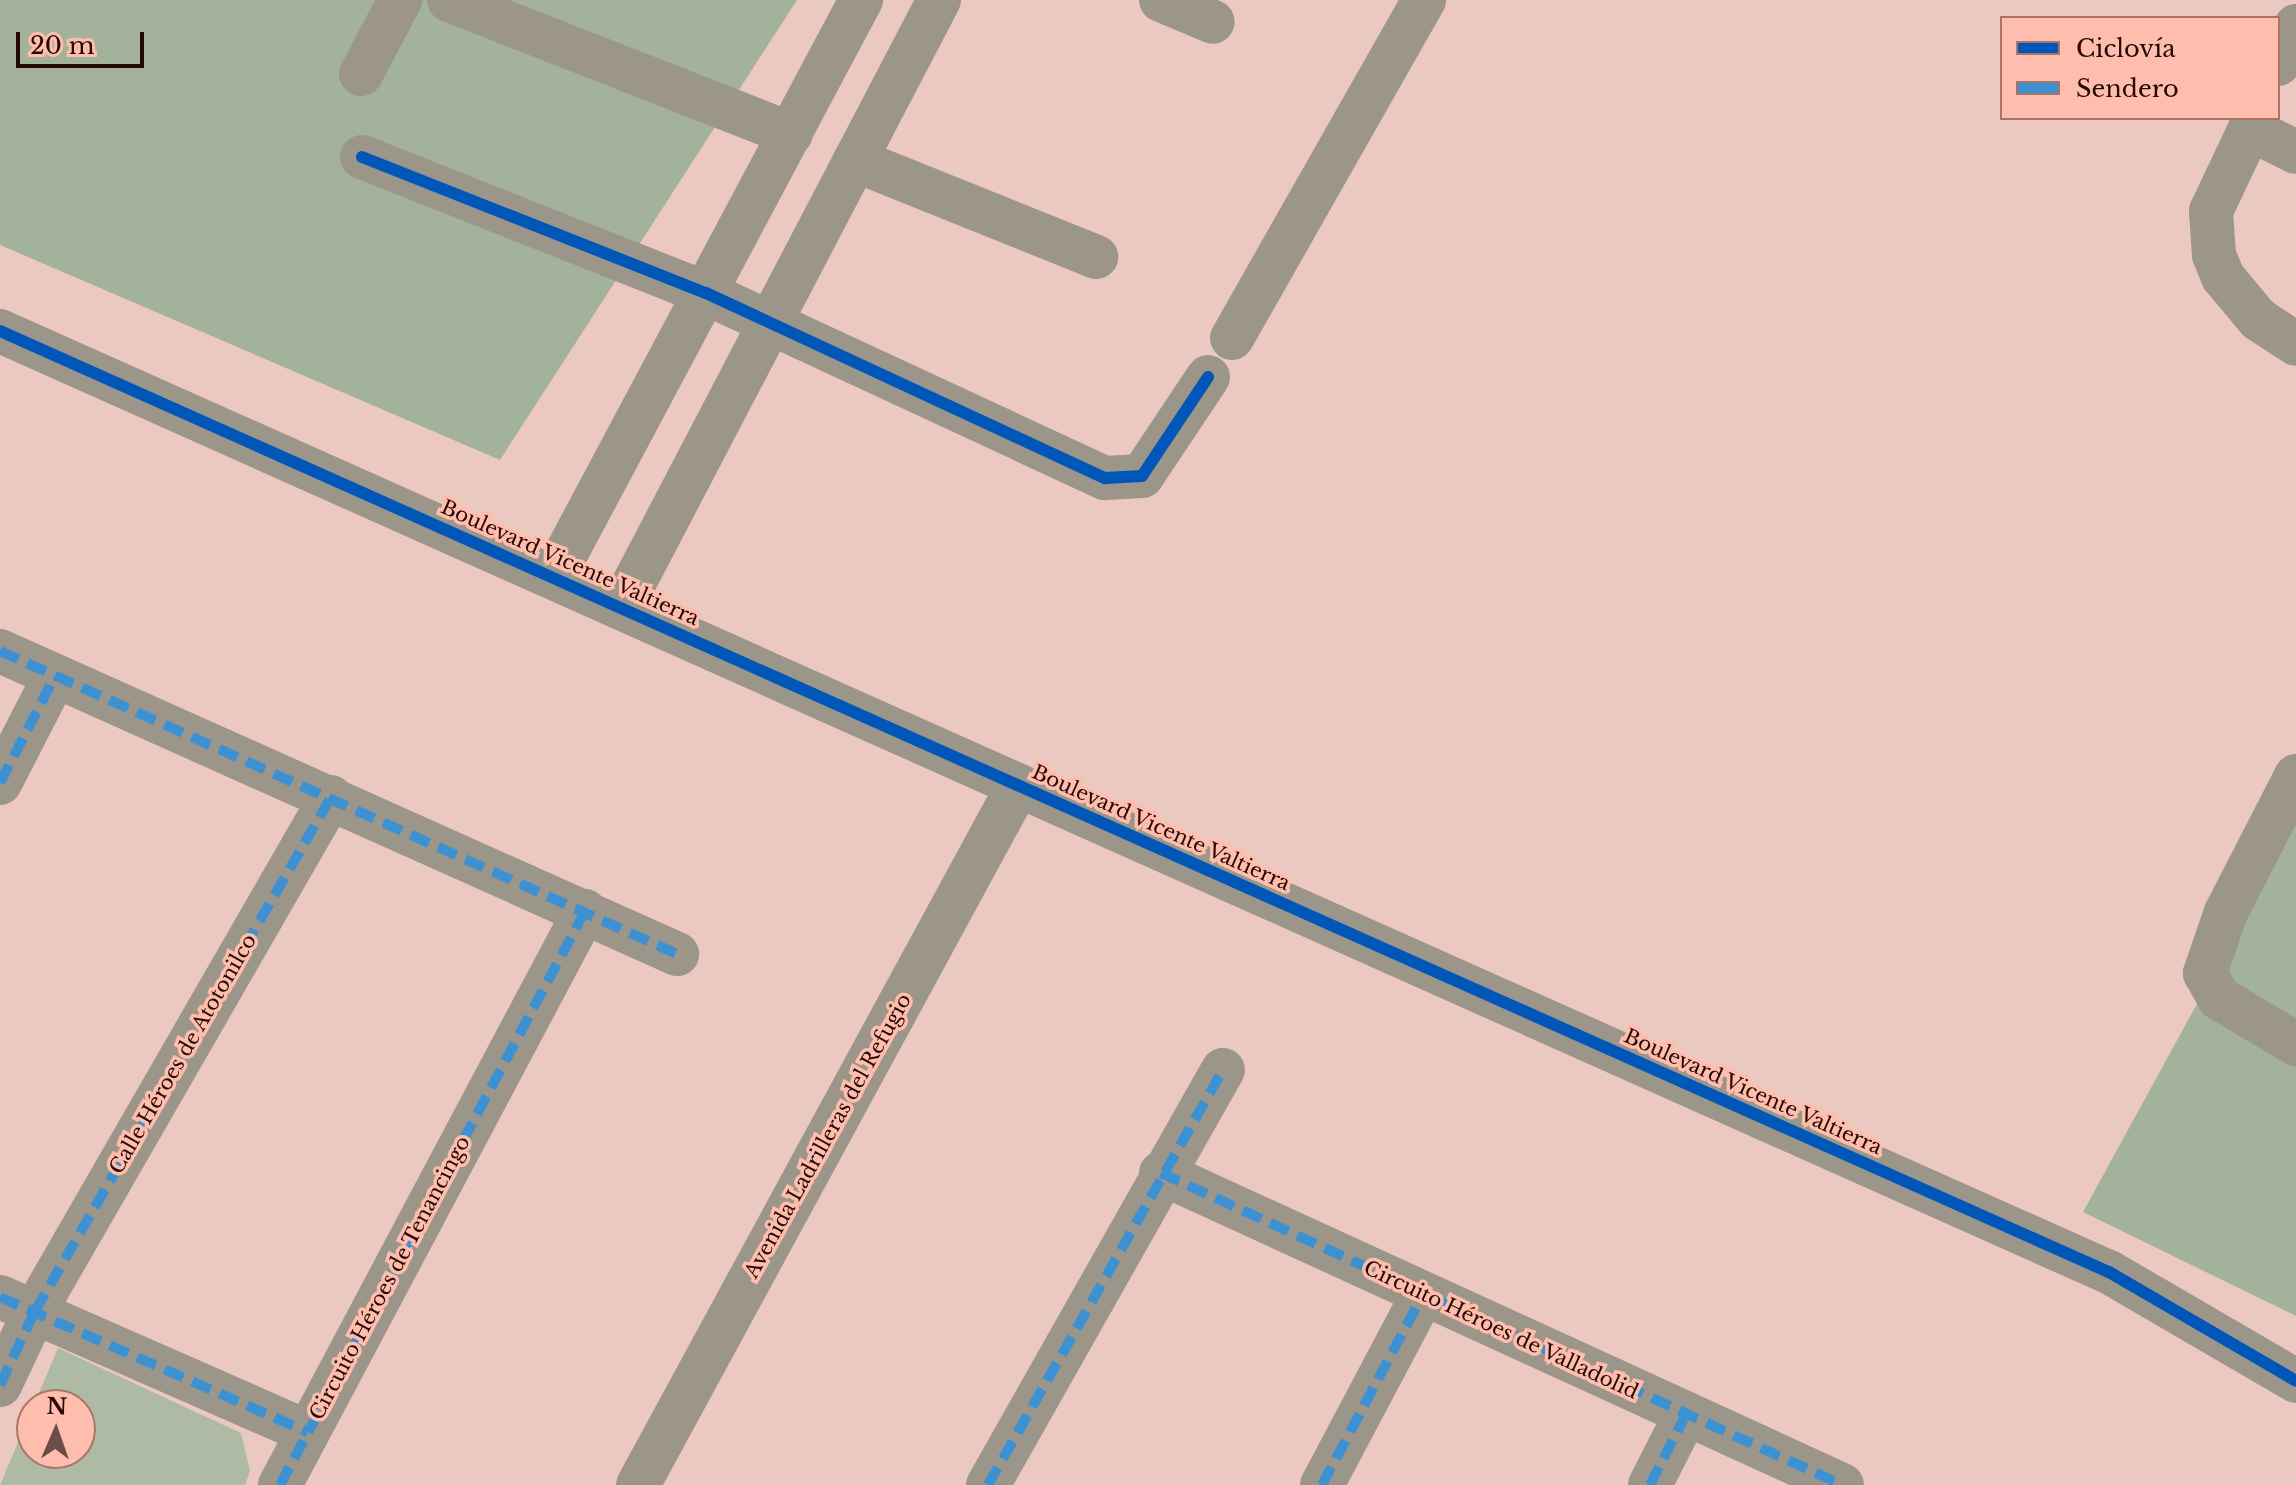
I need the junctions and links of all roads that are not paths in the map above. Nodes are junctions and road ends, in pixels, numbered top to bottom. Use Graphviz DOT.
graph roads {
  1 [pos="400,0"];
  2 [pos="449,0"];
  3 [pos="861,0"];
  4 [pos="939,0"];
  5 [pos="1161,0"];
  6 [pos="1424,0"];
  7 [pos="1213,22"];
  8 [pos="2296,26"];
  9 [pos="2280,60"];
  10 [pos="361,74"];
  11 [pos="2252,124"];
  12 [pos="791,134"];
  13 [pos="2296,152"];
  14 [pos="362,157"];
  15 [pos="855,160"];
  16 [pos="1096,257"];
  17 [pos="706,293"];
  18 [pos="769,325"];
  19 [pos="0,331"];
  20 [pos="1232,338"];
  21 [pos="2296,344"];
  22 [pos="1208,377"];
  23 [pos="554,576"];
  24 [pos="621,608"];
  25 [pos="0,651"];
  26 [pos="55,676"];
  27 [pos="2296,776"];
  28 [pos="0,783"];
  29 [pos="1018,786"];
  30 [pos="331,797"];
  31 [pos="585,911"];
  32 [pos="677,954"];
  33 [pos="2296,1044"];
  34 [pos="1223,1070"];
  35 [pos="1161,1173"];
  36 [pos="1423,1294"];
  37 [pos="17,1304"];
  38 [pos="2296,1381"];
  39 [pos="0,1385"];
  40 [pos="1686,1414"];
  41 [pos="308,1432"];
  42 [pos="280,1485"];
  43 [pos="638,1485"];
  44 [pos="988,1485"];
  45 [pos="1322,1485"];
  46 [pos="1650,1485"];
  47 [pos="1842,1485"];
  1 -- 10 [label="street"];
  2 -- 12 [label="street"];
  3 -- 12 [label="street"];
  4 -- 15 [label="street"];
  5 -- 7 [label="street"];
  6 -- 20 [label="street"];
  8 -- 9 [label="street"];
  11 -- 13 [label="street"];
  11 -- 21 [label="street"];
  12 -- 17 [label="street"];
  14 -- 17 [label="street"];
  15 -- 16 [label="street"];
  15 -- 18 [label="street"];
  17 -- 18 [label="street"];
  17 -- 23 [label="street"];
  18 -- 22 [label="street"];
  18 -- 24 [label="street"];
  19 -- 23 [label="street, Boulevard Vicente Valtierra"];
  23 -- 24 [label="street, Boulevard Vicente Valtierra"];
  24 -- 29 [label="street, Boulevard Vicente Valtierra"];
  25 -- 26 [label="street"];
  26 -- 28 [label="street"];
  26 -- 30 [label="street"];
  27 -- 33 [label="street"];
  29 -- 38 [label="street, Boulevard Vicente Valtierra"];
  29 -- 43 [label="street, Avenida Ladrilleras del Refugio"];
  30 -- 31 [label="street"];
  30 -- 37 [label="street, Calle Héroes de Atotonilco"];
  31 -- 32 [label="street"];
  31 -- 41 [label="street, Circuito Héroes de Tenancingo"];
  34 -- 35 [label="street"];
  35 -- 36 [label="street, Circuito Héroes de Valladolid"];
  35 -- 44 [label="street"];
  36 -- 40 [label="street, Circuito Héroes de Valladolid"];
  36 -- 45 [label="street"];
  37 -- 39 [label="street, Calle Héroes de Atotonilco"];
  37 -- 41 [label="street, Circuito Héroes de Tenancingo"];
  40 -- 46 [label="street"];
  40 -- 47 [label="street, Circuito Héroes de Valladolid"];
  41 -- 42 [label="street"];
}
